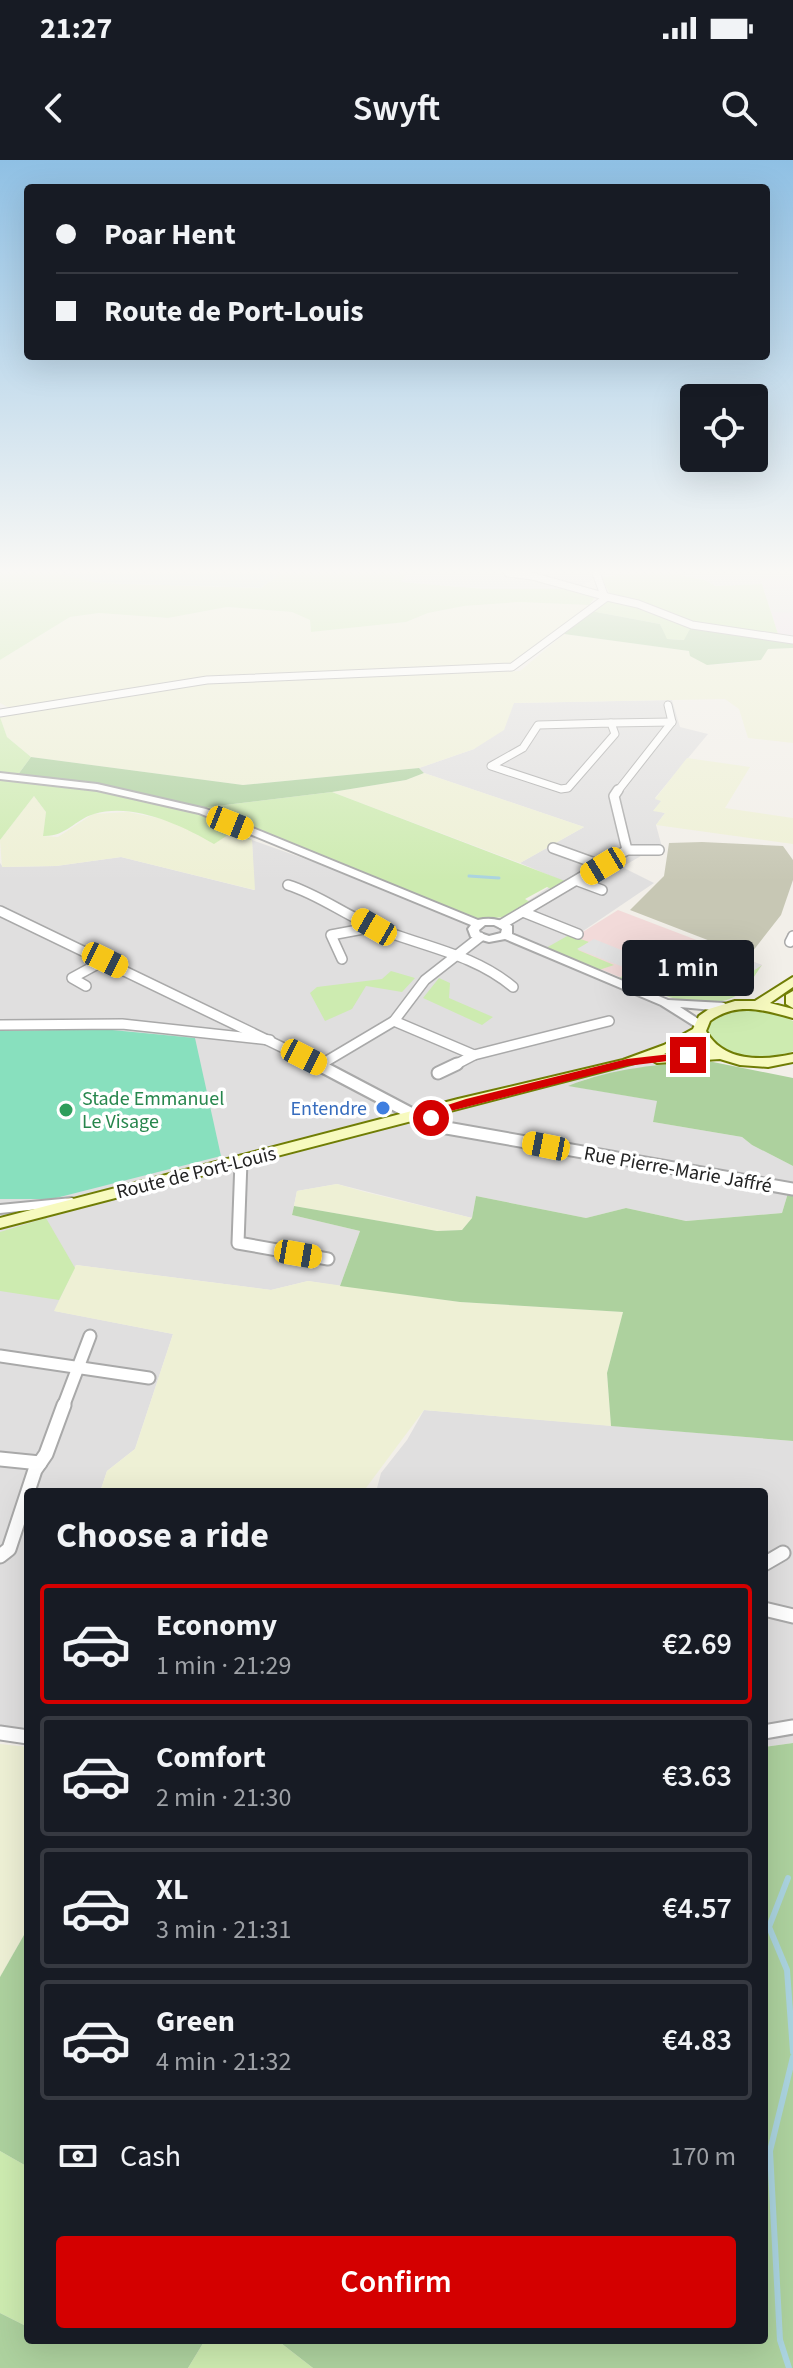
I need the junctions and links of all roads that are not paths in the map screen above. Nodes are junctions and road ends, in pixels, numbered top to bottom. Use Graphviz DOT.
graph roads {
  1 [pos="314,676"];
  2 [pos="668,705"];
  3 [pos="0,713"];
  4 [pos="672,722"];
  5 [pos="611,723"];
  6 [pos="0,776"];
  7 [pos="553,848"];
  8 [pos="627,850"];
  9 [pos="659,850"];
  10 [pos="603,866"];
  11 [pos="578,881"];
  12 [pos="288,885"];
  13 [pos="602,890"];
  14 [pos="0,911"];
  15 [pos="523,912"];
  16 [pos="477,924"];
  17 [pos="374,927"];
  18 [pos="504,929"];
  19 [pos="578,934"];
  20 [pos="480,937"];
  21 [pos="454,955"];
  22 [pos="342,959"];
  23 [pos="105,960"];
  24 [pos="793,981"];
  25 [pos="86,986"];
  26 [pos="513,987"];
  27 [pos="793,995"];
  28 [pos="665,1003"];
  29 [pos="793,1004"];
  30 [pos="758,1005"];
  31 [pos="724,1007"];
  32 [pos="793,1014"];
  33 [pos="394,1021"];
  34 [pos="609,1021"];
  35 [pos="0,1025"];
  36 [pos="700,1027"];
  37 [pos="271,1039"];
  38 [pos="474,1055"];
  39 [pos="724,1055"];
  40 [pos="793,1058"];
  41 [pos="627,1063"];
  42 [pos="767,1063"];
  43 [pos="320,1065"];
  44 [pos="793,1071"];
  45 [pos="438,1073"];
  46 [pos="419,1114"];
  47 [pos="241,1161"];
  48 [pos="793,1189"];
  49 [pos="84,1201"];
  50 [pos="0,1209"];
  51 [pos="0,1223"];
  52 [pos="328,1259"];
  53 [pos="90,1336"];
  54 [pos="0,1356"];
  55 [pos="80,1367"];
  56 [pos="149,1378"];
  57 [pos="0,1459"];
  58 [pos="40,1463"];
  59 [pos="29,1488"];
  60 [pos="24,1503"];
  61 [pos="783,1553"];
  62 [pos="0,1556"];
  63 [pos="768,1562"];
  64 [pos="768,1610"];
  65 [pos="793,1616"];
  66 [pos="793,1727"];
  67 [pos="768,1731"];
  68 [pos="0,1733"];
  69 [pos="24,1736"];
  1 -- 3 [label="street"];
  2 -- 4 [label="street"];
  4 -- 5 [label="street"];
  4 -- 8 [label="street"];
  5 -- 5 [label="street"];
  6 -- 16 [label="street"];
  7 -- 10 [label="street"];
  8 -- 9 [label="street"];
  8 -- 10 [label="street"];
  10 -- 11 [label="street"];
  11 -- 13 [label="street"];
  11 -- 15 [label="street"];
  12 -- 17 [label="street"];
  14 -- 23 [label="street, Rue Pierre-Marie Jaffré"];
  15 -- 18 [label="street"];
  15 -- 19 [label="street"];
  16 -- 18 [label="street"];
  16 -- 20 [label="street"];
  17 -- 21 [label="street"];
  17 -- 22 [label="street"];
  18 -- 20 [label="street"];
  18 -- 28 [label="street"];
  20 -- 21 [label="street"];
  21 -- 26 [label="street"];
  21 -- 33 [label="street"];
  23 -- 25 [label="street"];
  23 -- 37 [label="street, Rue Pierre-Marie Jaffré"];
  24 -- 30 [label="main road"];
  27 -- 29 [label="main road"];
  28 -- 31 [label="street"];
  28 -- 36 [label="street"];
  30 -- 31 [label="main road"];
  30 -- 32 [label="main road"];
  31 -- 36 [label="main road, Route de Port-Louis"];
  33 -- 38 [label="street"];
  33 -- 43 [label="street"];
  34 -- 38 [label="street"];
  35 -- 37 [label="street"];
  36 -- 39 [label="main road"];
  36 -- 41 [label="main road, Route de Port-Louis"];
  37 -- 43 [label="street, Rue Pierre-Marie Jaffré"];
  38 -- 45 [label="street"];
  39 -- 41 [label="main road, Route de Port-Louis"];
  39 -- 42 [label="main road, Route de Port-Louis"];
  40 -- 42 [label="main road"];
  41 -- 46 [label="main road, Route de Port-Louis"];
  42 -- 44 [label="main road"];
  43 -- 46 [label="street, Rue Pierre-Marie Jaffré"];
  46 -- 47 [label="main road, Route de Port-Louis"];
  46 -- 48 [label="street, Rue Pierre-Marie Jaffré"];
  47 -- 49 [label="main road, Route de Port-Louis"];
  47 -- 52 [label="street"];
  49 -- 50 [label="street"];
  49 -- 51 [label="main road, Route de Port-Louis"];
  53 -- 55 [label="street"];
  54 -- 55 [label="street"];
  55 -- 56 [label="street"];
  55 -- 58 [label="street"];
  57 -- 58 [label="street"];
  58 -- 59 [label="street"];
  60 -- 62 [label="street"];
  61 -- 63 [label="street"];
  64 -- 65 [label="street"];
  66 -- 67 [label="street"];
  68 -- 69 [label="street"];
}
